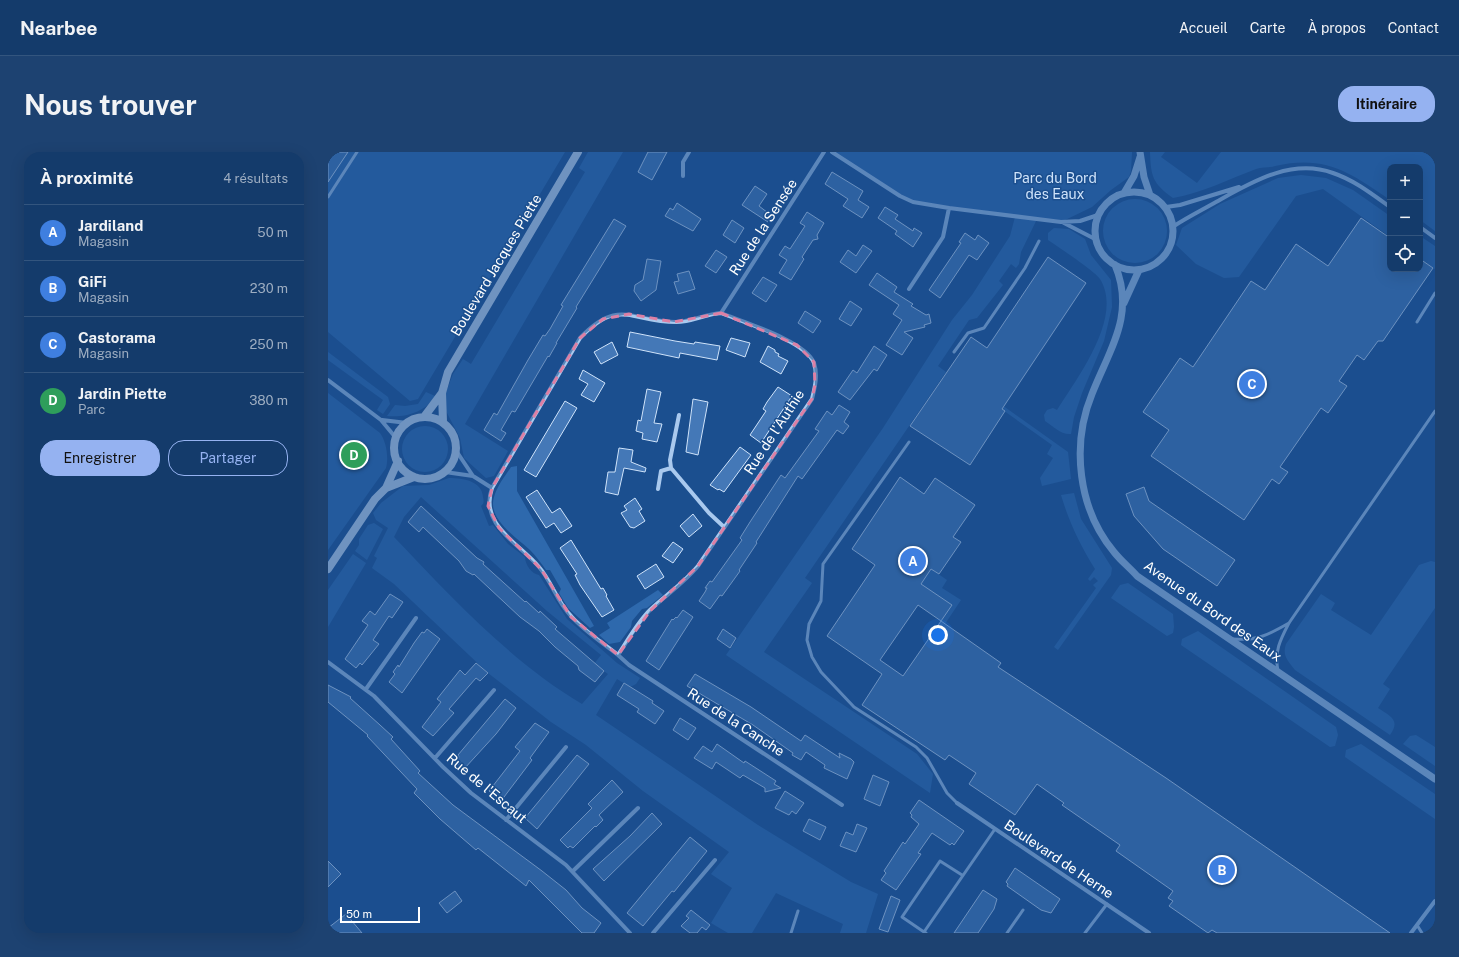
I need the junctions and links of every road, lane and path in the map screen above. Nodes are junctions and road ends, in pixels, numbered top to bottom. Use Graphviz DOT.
graph roads {
  1 [pos="357,152"];
  2 [pos="578,152"];
  3 [pos="689,152"];
  4 [pos="824,152"];
  5 [pos="832,152"];
  6 [pos="1140,154"];
  7 [pos="683,176"];
  8 [pos="1245,185"];
  9 [pos="1124,193"];
  10 [pos="1150,195"];
  11 [pos="328,197"];
  12 [pos="1387,205"];
  13 [pos="1166,207"];
  14 [pos="949,208"];
  15 [pos="1098,215"];
  16 [pos="1061,222"];
  17 [pos="1174,226"];
  18 [pos="1423,229"];
  19 [pos="1435,238"];
  20 [pos="1096,239"];
  21 [pos="1039,241"];
  22 [pos="1115,265"];
  23 [pos="1139,270"];
  24 [pos="909,289"];
  25 [pos="1435,293"];
  26 [pos="1122,307"];
  27 [pos="721,313"];
  28 [pos="1417,322"];
  29 [pos="954,352"];
  30 [pos="328,380"];
  31 [pos="442,393"];
  32 [pos="1435,412"];
  33 [pos="679,415"];
  34 [pos="424,417"];
  35 [pos="381,420"];
  36 [pos="443,422"];
  37 [pos="407,423"];
  38 [pos="396,438"];
  39 [pos="909,442"];
  40 [pos="456,452"];
  41 [pos="398,462"];
  42 [pos="670,468"];
  43 [pos="445,472"];
  44 [pos="414,476"];
  45 [pos="473,476"];
  46 [pos="386,488"];
  47 [pos="492,488"];
  48 [pos="658,489"];
  49 [pos="724,527"];
  50 [pos="328,569"];
  51 [pos="416,618"];
  52 [pos="1289,623"];
  53 [pos="1229,638"];
  54 [pos="618,655"];
  55 [pos="328,662"];
  56 [pos="1278,673"];
  57 [pos="366,689"];
  58 [pos="494,690"];
  59 [pos="566,747"];
  60 [pos="436,758"];
  61 [pos="1435,779"];
  62 [pos="957,803"];
  63 [pos="842,805"];
  64 [pos="638,808"];
  65 [pos="506,820"];
  66 [pos="995,829"];
  67 [pos="715,860"];
  68 [pos="572,871"];
  69 [pos="962,875"];
  70 [pos="1435,901"];
  71 [pos="1107,904"];
  72 [pos="1023,910"];
  73 [pos="798,911"];
  74 [pos="1417,926"];
  75 [pos="925,932"];
  76 [pos="630,933"];
  77 [pos="653,933"];
  78 [pos="791,933"];
  79 [pos="1007,933"];
  80 [pos="1085,933"];
  81 [pos="1149,933"];
  82 [pos="1411,933"];
  83 [pos="1422,933"];
  1 -- 11 [label="lane"];
  2 -- 31 [label="main road, Boulevard Jacques Piette"];
  3 -- 7 [label="street"];
  4 -- 27 [label="street, Rue de la Sensée"];
  5 -- 14 [label="street"];
  6 -- 9 [label="street"];
  6 -- 10 [label="street"];
  8 -- 12 [label="street"];
  8 -- 13 [label="street"];
  8 -- 17 [label="street"];
  9 -- 10 [label="street"];
  9 -- 15 [label="street"];
  10 -- 13 [label="street"];
  13 -- 17 [label="street"];
  14 -- 16 [label="street"];
  14 -- 24 [label="street"];
  15 -- 16 [label="street"];
  15 -- 20 [label="street"];
  16 -- 20 [label="street"];
  17 -- 23 [label="street"];
  18 -- 19 [label="street"];
  20 -- 22 [label="street"];
  21 -- 29 [label="lane"];
  22 -- 23 [label="street"];
  22 -- 26 [label="street, Avenue du Bord des Eaux"];
  23 -- 26 [label="street, Avenue du Bord des Eaux"];
  25 -- 28 [label="lane"];
  26 -- 53 [label="street, Avenue du Bord des Eaux"];
  27 -- 47 [label="street"];
  27 -- 49 [label="street, Rue de l'Authie"];
  30 -- 35 [label="street"];
  31 -- 34 [label="main road, Boulevard Jacques Piette"];
  31 -- 36 [label="main road, Boulevard Jacques Piette"];
  32 -- 52 [label="lane"];
  33 -- 42 [label="street"];
  34 -- 36 [label="main road"];
  34 -- 37 [label="main road"];
  35 -- 37 [label="street"];
  35 -- 38 [label="street"];
  36 -- 40 [label="main road"];
  37 -- 38 [label="main road"];
  38 -- 41 [label="main road"];
  39 -- 62 [label="lane"];
  40 -- 43 [label="main road"];
  40 -- 45 [label="street"];
  41 -- 44 [label="main road"];
  41 -- 46 [label="main road"];
  42 -- 48 [label="street"];
  42 -- 49 [label="street"];
  43 -- 44 [label="main road"];
  43 -- 45 [label="street"];
  44 -- 46 [label="main road"];
  45 -- 47 [label="street"];
  46 -- 50 [label="main road"];
  47 -- 54 [label="street"];
  49 -- 54 [label="street, Rue de l'Authie"];
  51 -- 57 [label="street"];
  52 -- 53 [label="lane"];
  52 -- 56 [label="lane"];
  53 -- 56 [label="street, Avenue du Bord des Eaux"];
  54 -- 63 [label="street, Rue de la Canche"];
  55 -- 57 [label="street, Rue de l'Escaut"];
  56 -- 61 [label="street, Avenue du Bord des Eaux"];
  57 -- 60 [label="street, Rue de l'Escaut"];
  58 -- 60 [label="street"];
  59 -- 65 [label="street"];
  60 -- 65 [label="street, Rue de l'Escaut"];
  62 -- 66 [label="street, Boulevard de Herne"];
  64 -- 68 [label="street"];
  65 -- 68 [label="street, Rue de l'Escaut"];
  66 -- 69 [label="lane"];
  66 -- 71 [label="street, Boulevard de Herne"];
  67 -- 77 [label="street"];
  68 -- 76 [label="street, Rue de l'Escaut"];
  69 -- 75 [label="lane"];
  69 -- 75 [label="lane"];
  70 -- 74 [label="street"];
  71 -- 80 [label="lane"];
  71 -- 81 [label="street, Boulevard de Herne"];
  72 -- 79 [label="lane"];
  73 -- 78 [label="lane"];
  74 -- 82 [label="street"];
  74 -- 83 [label="lane"];
}
